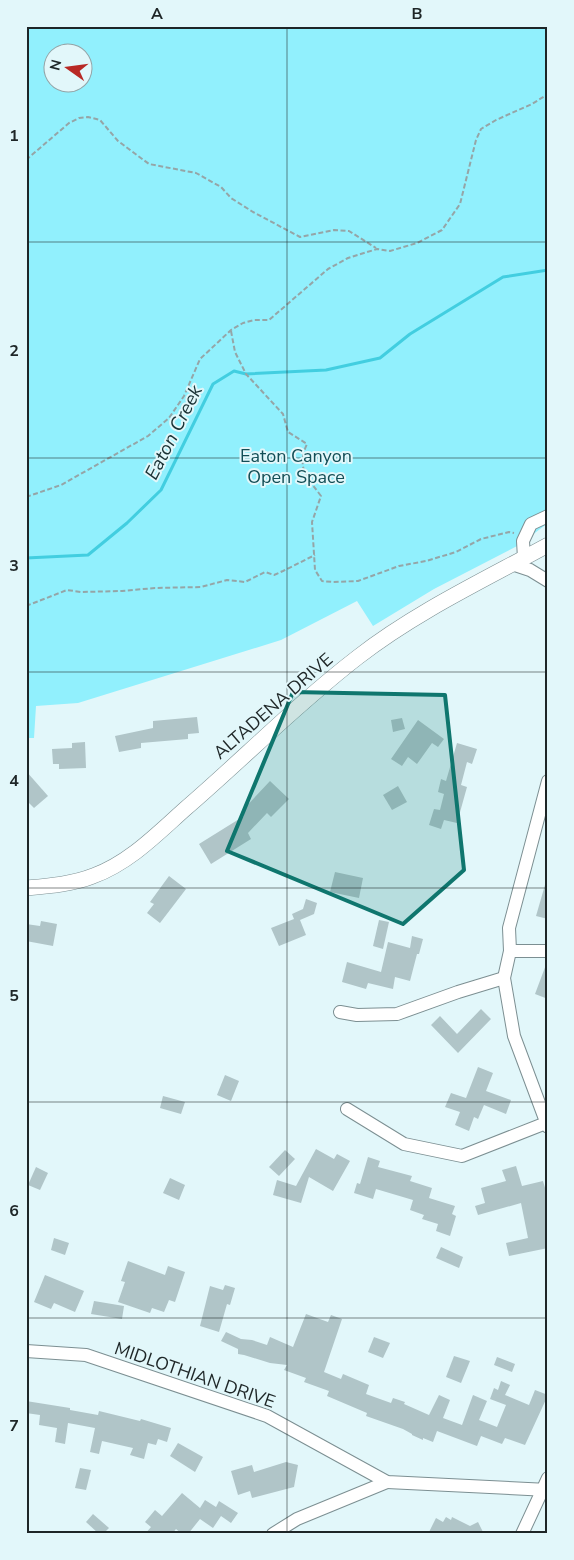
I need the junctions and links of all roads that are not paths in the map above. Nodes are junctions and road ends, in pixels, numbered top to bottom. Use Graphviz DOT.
graph roads {
  1 [pos="548,516"];
  2 [pos="548,545"];
  3 [pos="518,561"];
  4 [pos="548,581"];
  5 [pos="548,781"];
  6 [pos="26,888"];
  7 [pos="510,951"];
  8 [pos="548,951"];
  9 [pos="504,978"];
  10 [pos="340,1012"];
  11 [pos="347,1109"];
  12 [pos="547,1125"];
  13 [pos="26,1351"];
  14 [pos="387,1482"];
  15 [pos="546,1486"];
  16 [pos="273,1534"];
  17 [pos="522,1534"];
  1 -- 3 [label="street"];
  2 -- 3 [label="main road, ALTADENA DRIVE"];
  3 -- 4 [label="street"];
  3 -- 6 [label="main road, ALTADENA DRIVE"];
  5 -- 7 [label="street"];
  7 -- 8 [label="street"];
  7 -- 9 [label="street"];
  9 -- 10 [label="street"];
  9 -- 12 [label="street"];
  11 -- 12 [label="street"];
  13 -- 14 [label="street, MIDLOTHIAN DRIVE"];
  14 -- 15 [label="street, MIDLOTHIAN DRIVE"];
  14 -- 16 [label="street"];
  15 -- 17 [label="street"];
}
